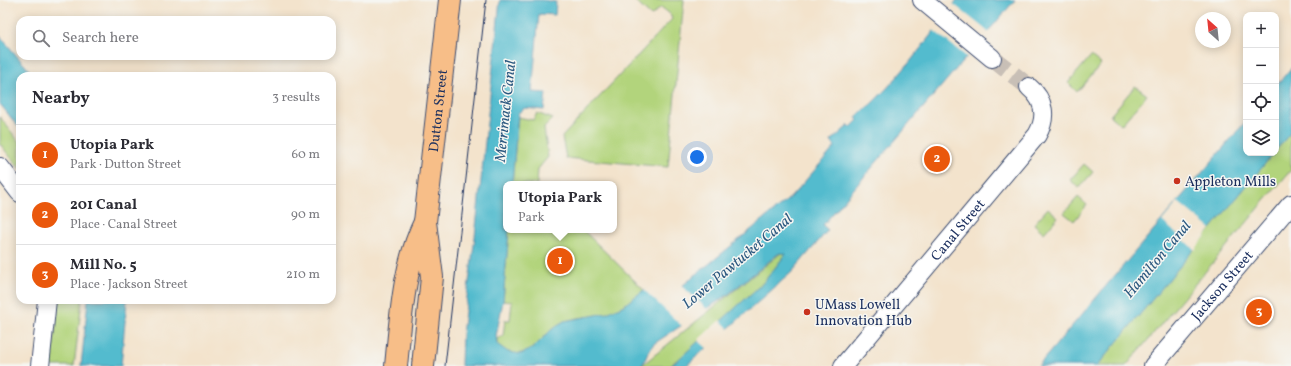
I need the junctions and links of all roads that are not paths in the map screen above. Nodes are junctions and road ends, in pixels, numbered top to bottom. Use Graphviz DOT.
graph roads {
  1 [pos="450,0"];
  2 [pos="925,2"];
  3 [pos="989,55"];
  4 [pos="1028,87"];
  5 [pos="0,167"];
  6 [pos="16,188"];
  7 [pos="1291,204"];
  8 [pos="425,222"];
  9 [pos="47,304"];
  10 [pos="40,366"];
  11 [pos="396,366"];
  12 [pos="423,366"];
  13 [pos="843,366"];
  14 [pos="1153,366"];
  1 -- 8 [label="main road, Dutton Street"];
  2 -- 3 [label="street"];
  4 -- 13 [label="street, Canal Street"];
  5 -- 6 [label="street"];
  7 -- 14 [label="street, Jackson Street"];
  8 -- 11 [label="main road, Dutton Street"];
  8 -- 12 [label="main road, Dutton Street"];
  9 -- 10 [label="street"];
}
